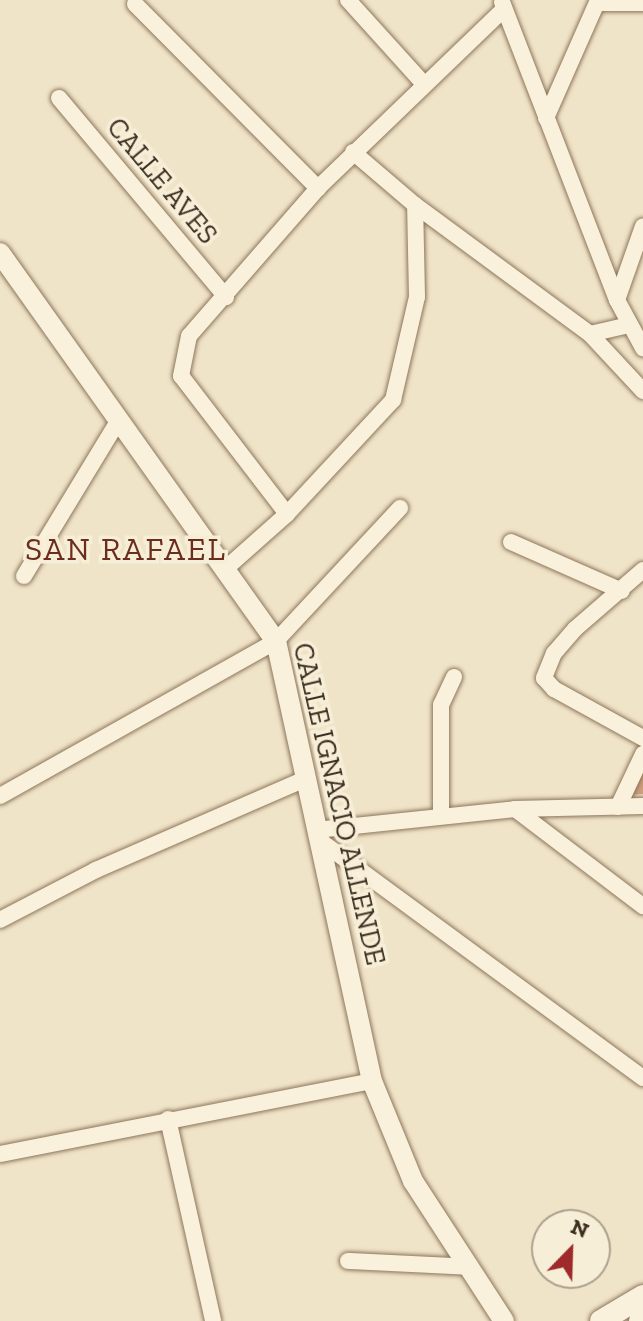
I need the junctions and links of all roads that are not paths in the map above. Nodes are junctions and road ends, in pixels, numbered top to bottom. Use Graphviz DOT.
graph roads {
  1 [pos="348,0"];
  2 [pos="598,2"];
  3 [pos="643,3"];
  4 [pos="135,4"];
  5 [pos="502,4"];
  6 [pos="423,83"];
  7 [pos="59,98"];
  8 [pos="546,118"];
  9 [pos="353,152"];
  10 [pos="318,188"];
  11 [pos="415,205"];
  12 [pos="643,226"];
  13 [pos="2,261"];
  14 [pos="226,297"];
  15 [pos="617,300"];
  16 [pos="629,325"];
  17 [pos="590,334"];
  18 [pos="643,348"];
  19 [pos="643,391"];
  20 [pos="117,423"];
  21 [pos="400,508"];
  22 [pos="287,514"];
  23 [pos="511,542"];
  24 [pos="224,570"];
  25 [pos="643,570"];
  26 [pos="24,576"];
  27 [pos="622,591"];
  28 [pos="276,641"];
  29 [pos="454,677"];
  30 [pos="643,738"];
  31 [pos="643,754"];
  32 [pos="305,779"];
  33 [pos="0,796"];
  34 [pos="643,806"];
  35 [pos="618,807"];
  36 [pos="515,809"];
  37 [pos="441,816"];
  38 [pos="317,835"];
  39 [pos="643,906"];
  40 [pos="0,920"];
  41 [pos="643,1078"];
  42 [pos="372,1081"];
  43 [pos="168,1119"];
  44 [pos="0,1154"];
  45 [pos="348,1261"];
  46 [pos="470,1267"];
  47 [pos="643,1296"];
  48 [pos="213,1321"];
  49 [pos="504,1321"];
  50 [pos="601,1321"];
  1 -- 6 [label="street"];
  2 -- 3 [label="street"];
  2 -- 8 [label="street"];
  4 -- 10 [label="street"];
  5 -- 6 [label="street"];
  5 -- 8 [label="street"];
  6 -- 9 [label="street"];
  7 -- 14 [label="street, CALLE AVES"];
  8 -- 15 [label="street"];
  9 -- 10 [label="street"];
  9 -- 11 [label="street"];
  10 -- 14 [label="street"];
  11 -- 17 [label="street"];
  11 -- 22 [label="street"];
  12 -- 15 [label="street"];
  13 -- 20 [label="street, CALLE IGNACIO ALLENDE"];
  14 -- 22 [label="street"];
  15 -- 16 [label="street"];
  16 -- 17 [label="street"];
  16 -- 18 [label="street"];
  17 -- 19 [label="street"];
  20 -- 24 [label="street, CALLE IGNACIO ALLENDE"];
  20 -- 26 [label="street"];
  21 -- 28 [label="street"];
  22 -- 24 [label="street"];
  23 -- 27 [label="street"];
  24 -- 28 [label="street, CALLE IGNACIO ALLENDE"];
  25 -- 27 [label="street"];
  27 -- 30 [label="street"];
  28 -- 32 [label="street, CALLE IGNACIO ALLENDE"];
  28 -- 33 [label="street"];
  29 -- 37 [label="street"];
  31 -- 35 [label="street"];
  32 -- 38 [label="street, CALLE IGNACIO ALLENDE"];
  32 -- 40 [label="street"];
  34 -- 35 [label="street"];
  35 -- 36 [label="street"];
  36 -- 37 [label="street"];
  36 -- 39 [label="street"];
  37 -- 38 [label="street"];
  38 -- 41 [label="street"];
  38 -- 42 [label="street, CALLE IGNACIO ALLENDE"];
  42 -- 43 [label="street"];
  42 -- 46 [label="street, CALLE IGNACIO ALLENDE"];
  43 -- 44 [label="street"];
  43 -- 48 [label="street"];
  45 -- 46 [label="street"];
  46 -- 49 [label="street, CALLE IGNACIO ALLENDE"];
  47 -- 50 [label="main road"];
}
